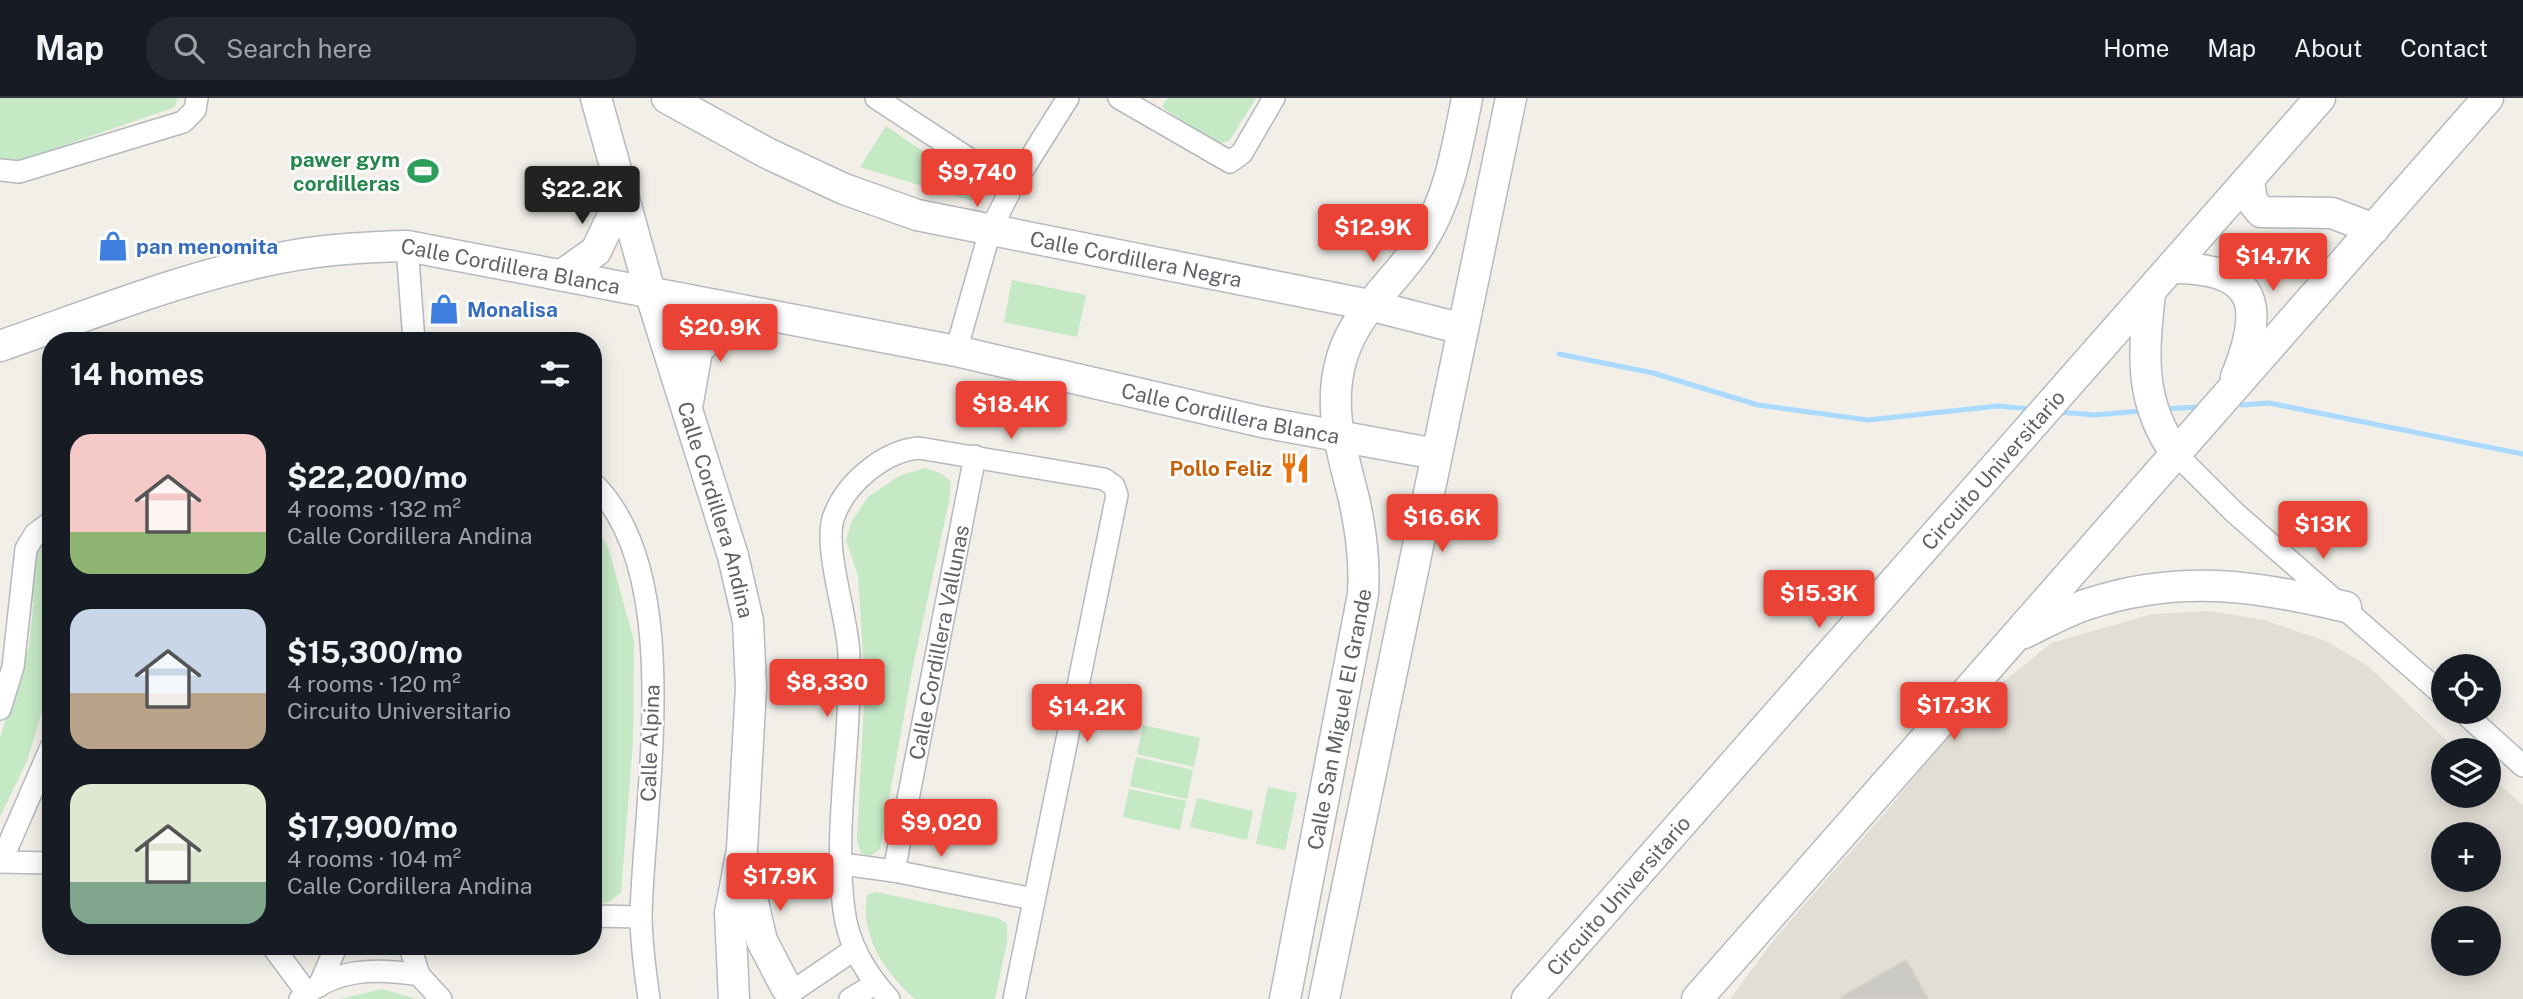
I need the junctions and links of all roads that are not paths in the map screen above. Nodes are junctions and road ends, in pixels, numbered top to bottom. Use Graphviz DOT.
graph roads {
  1 [pos="197,98"];
  2 [pos="596,98"];
  3 [pos="667,98"];
  4 [pos="876,98"];
  5 [pos="1068,98"];
  6 [pos="1119,98"];
  7 [pos="1273,98"];
  8 [pos="1467,98"];
  9 [pos="1511,98"];
  10 [pos="2320,98"];
  11 [pos="2488,98"];
  12 [pos="0,170"];
  13 [pos="2249,181"];
  14 [pos="1012,187"];
  15 [pos="623,194"];
  16 [pos="2374,229"];
  17 [pos="990,231"];
  18 [pos="407,246"];
  19 [pos="2173,268"];
  20 [pos="562,275"];
  21 [pos="650,292"];
  22 [pos="2150,294"];
  23 [pos="1369,304"];
  24 [pos="734,309"];
  25 [pos="1463,328"];
  26 [pos="413,332"];
  27 [pos="0,346"];
  28 [pos="956,351"];
  29 [pos="2228,397"];
  30 [pos="687,410"];
  31 [pos="1336,435"];
  32 [pos="1436,454"];
  33 [pos="2177,455"];
  34 [pos="975,456"];
  35 [pos="602,501"];
  36 [pos="42,529"];
  37 [pos="2346,607"];
  38 [pos="2011,639"];
  39 [pos="2431,684"];
  40 [pos="0,709"];
  41 [pos="2476,724"];
  42 [pos="2523,766"];
  43 [pos="42,767"];
  44 [pos="741,850"];
  45 [pos="0,862"];
  46 [pos="42,863"];
  47 [pos="842,864"];
  48 [pos="894,871"];
  49 [pos="1033,899"];
  50 [pos="602,916"];
  51 [pos="641,916"];
  52 [pos="855,949"];
  53 [pos="279,955"];
  54 [pos="331,955"];
  55 [pos="413,955"];
  56 [pos="419,975"];
  57 [pos="794,992"];
  58 [pos="882,992"];
  59 [pos="309,993"];
  60 [pos="441,999"];
  61 [pos="649,999"];
  62 [pos="734,999"];
  63 [pos="743,999"];
  64 [pos="850,999"];
  65 [pos="1014,999"];
  66 [pos="1285,999"];
  67 [pos="1324,999"];
  68 [pos="1527,999"];
  69 [pos="1697,999"];
  1 -- 12 [label="street"];
  2 -- 15 [label="street, Calle Cordillera Andina"];
  3 -- 17 [label="street, Calle Cordillera Negra"];
  4 -- 14 [label="street"];
  5 -- 14 [label="street"];
  6 -- 7 [label="street"];
  8 -- 23 [label="street, Calle San Miguel El Grande"];
  9 -- 25 [label="street, Calle San Miguel El Grande"];
  10 -- 13 [label="street, Circuito Universitario"];
  11 -- 16 [label="street"];
  13 -- 16 [label="street"];
  13 -- 19 [label="street, Circuito Universitario"];
  14 -- 17 [label="street"];
  15 -- 20 [label="street"];
  15 -- 21 [label="street, Calle Cordillera Andina"];
  16 -- 29 [label="street"];
  17 -- 23 [label="street, Calle Cordillera Negra"];
  17 -- 28 [label="street"];
  18 -- 20 [label="street, Calle Cordillera Blanca"];
  18 -- 26 [label="street"];
  18 -- 27 [label="street, Calle Cordillera Blanca"];
  19 -- 22 [label="street, Circuito Universitario"];
  19 -- 29 [label="street"];
  20 -- 21 [label="street, Calle Cordillera Blanca"];
  21 -- 24 [label="street, Calle Cordillera Blanca"];
  21 -- 30 [label="street, Calle Cordillera Andina"];
  22 -- 33 [label="street"];
  22 -- 68 [label="street, Circuito Universitario"];
  23 -- 25 [label="street, Calle Cordillera Negra"];
  23 -- 31 [label="street, Calle San Miguel El Grande"];
  24 -- 28 [label="street, Calle Cordillera Blanca"];
  24 -- 30 [label="street"];
  25 -- 32 [label="street, Calle San Miguel El Grande"];
  28 -- 31 [label="street, Calle Cordillera Blanca"];
  29 -- 33 [label="street"];
  30 -- 44 [label="street, Calle Cordillera Andina"];
  31 -- 32 [label="street, Calle Cordillera Blanca"];
  31 -- 66 [label="street, Calle San Miguel El Grande"];
  32 -- 67 [label="street, Calle San Miguel El Grande"];
  33 -- 37 [label="street"];
  33 -- 38 [label="street"];
  34 -- 47 [label="street"];
  34 -- 48 [label="street, Calle Cordillera Vallunas"];
  34 -- 49 [label="street"];
  35 -- 51 [label="street, Calle Alpina"];
  36 -- 40 [label="street"];
  37 -- 38 [label="street"];
  37 -- 39 [label="street"];
  38 -- 69 [label="street"];
  41 -- 42 [label="street"];
  43 -- 45 [label="street"];
  44 -- 57 [label="street, Calle Cordillera Andina"];
  44 -- 62 [label="street, Calle Cordillera Andina"];
  45 -- 46 [label="street"];
  47 -- 48 [label="street"];
  47 -- 52 [label="street"];
  48 -- 49 [label="street"];
  49 -- 65 [label="street"];
  50 -- 51 [label="street"];
  51 -- 61 [label="street, Calle Alpina"];
  52 -- 57 [label="street"];
  52 -- 58 [label="street"];
  53 -- 59 [label="street"];
  54 -- 59 [label="street"];
  55 -- 56 [label="street"];
  56 -- 59 [label="street"];
  56 -- 60 [label="street"];
  57 -- 63 [label="street"];
  58 -- 64 [label="street"];
}
